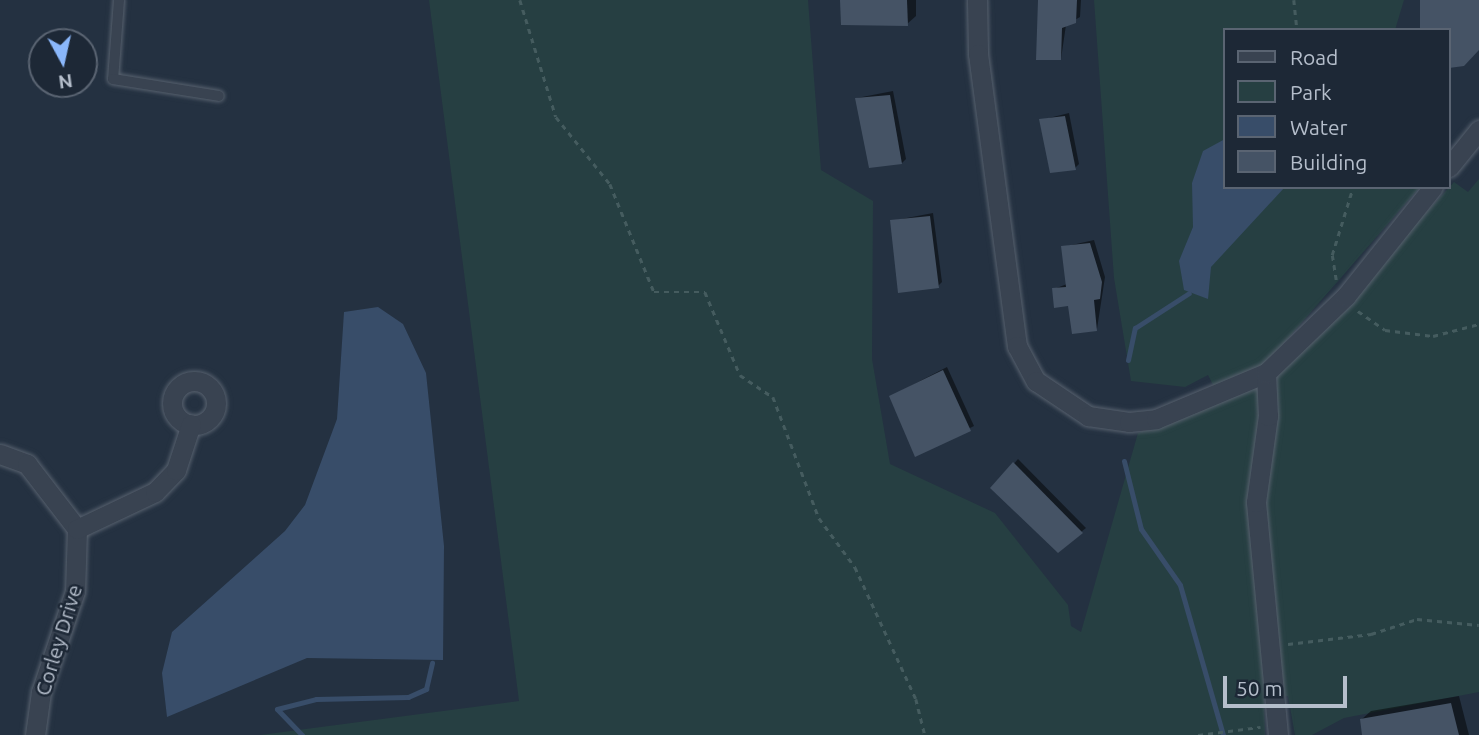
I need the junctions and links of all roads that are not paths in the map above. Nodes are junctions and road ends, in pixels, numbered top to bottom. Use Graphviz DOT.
graph roads {
  1 [pos="118,0"];
  2 [pos="977,0"];
  3 [pos="219,96"];
  4 [pos="1479,131"];
  5 [pos="1451,165"];
  6 [pos="1431,189"];
  7 [pos="1266,373"];
  8 [pos="191,424"];
  9 [pos="0,454"];
  10 [pos="77,529"];
  11 [pos="35,735"];
  12 [pos="1278,735"];
  1 -- 3 [label="lane"];
  2 -- 7 [label="street"];
  4 -- 5 [label="street"];
  6 -- 7 [label="street"];
  7 -- 12 [label="street"];
  8 -- 10 [label="street"];
  9 -- 10 [label="street"];
  10 -- 11 [label="street, Corley Drive"];
}
